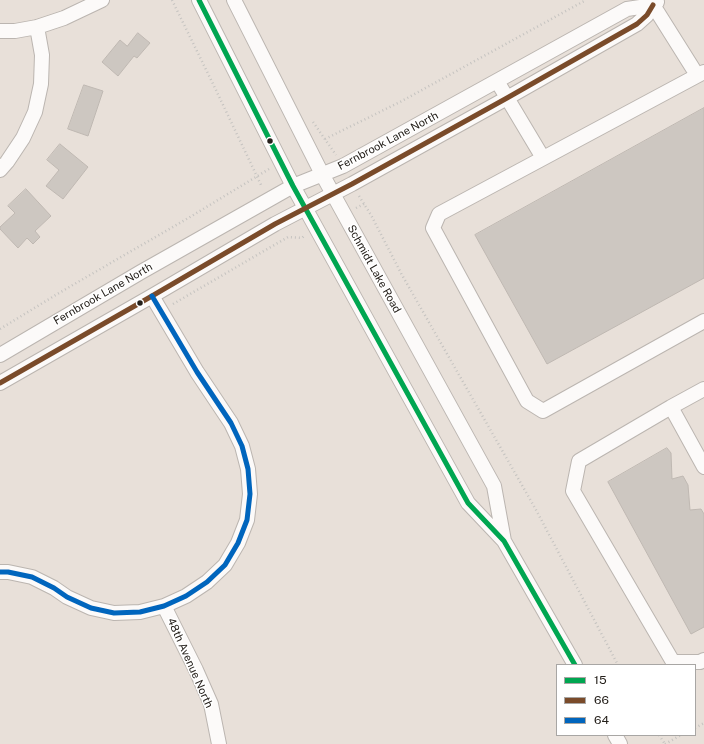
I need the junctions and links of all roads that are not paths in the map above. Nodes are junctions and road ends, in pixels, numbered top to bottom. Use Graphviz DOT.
graph roads {
  1 [pos="102,0"];
  2 [pos="199,0"];
  3 [pos="234,0"];
  4 [pos="657,2"];
  5 [pos="36,27"];
  6 [pos="0,31"];
  7 [pos="701,73"];
  8 [pos="497,81"];
  9 [pos="507,98"];
  10 [pos="543,158"];
  11 [pos="0,170"];
  12 [pos="322,174"];
  13 [pos="293,186"];
  14 [pos="332,194"];
  15 [pos="306,208"];
  16 [pos="152,296"];
  17 [pos="704,321"];
  18 [pos="0,355"];
  19 [pos="0,383"];
  20 [pos="704,389"];
  21 [pos="671,407"];
  22 [pos="704,467"];
  23 [pos="504,541"];
  24 [pos="0,572"];
  25 [pos="164,606"];
  26 [pos="704,660"];
  27 [pos="574,664"];
  28 [pos="220,744"];
  1 -- 5 [label="street"];
  2 -- 13 [label="street, Schmidt Lake Road"];
  3 -- 12 [label="street, Schmidt Lake Road"];
  4 -- 7 [label="street"];
  4 -- 8 [label="street, Fernbrook Lane North"];
  4 -- 9 [label="street, Fernbrook Lane North"];
  5 -- 6 [label="street"];
  5 -- 11 [label="street"];
  7 -- 10 [label="street"];
  8 -- 9 [label="street"];
  8 -- 12 [label="street, Fernbrook Lane North"];
  9 -- 10 [label="street"];
  9 -- 14 [label="street, Fernbrook Lane North"];
  10 -- 17 [label="street"];
  12 -- 13 [label="street, Fernbrook Lane North"];
  12 -- 14 [label="street, Schmidt Lake Road"];
  13 -- 15 [label="street, Schmidt Lake Road"];
  13 -- 18 [label="street, Fernbrook Lane North"];
  14 -- 15 [label="street, Fernbrook Lane North"];
  14 -- 23 [label="street, Schmidt Lake Road"];
  15 -- 16 [label="street, Fernbrook Lane North"];
  15 -- 23 [label="street, Schmidt Lake Road"];
  16 -- 19 [label="street, Fernbrook Lane North"];
  16 -- 25 [label="street"];
  20 -- 21 [label="street"];
  21 -- 22 [label="street"];
  21 -- 26 [label="street"];
  23 -- 27 [label="street, Schmidt Lake Road"];
  24 -- 25 [label="street"];
  25 -- 28 [label="street, 48th Avenue North"];
}
